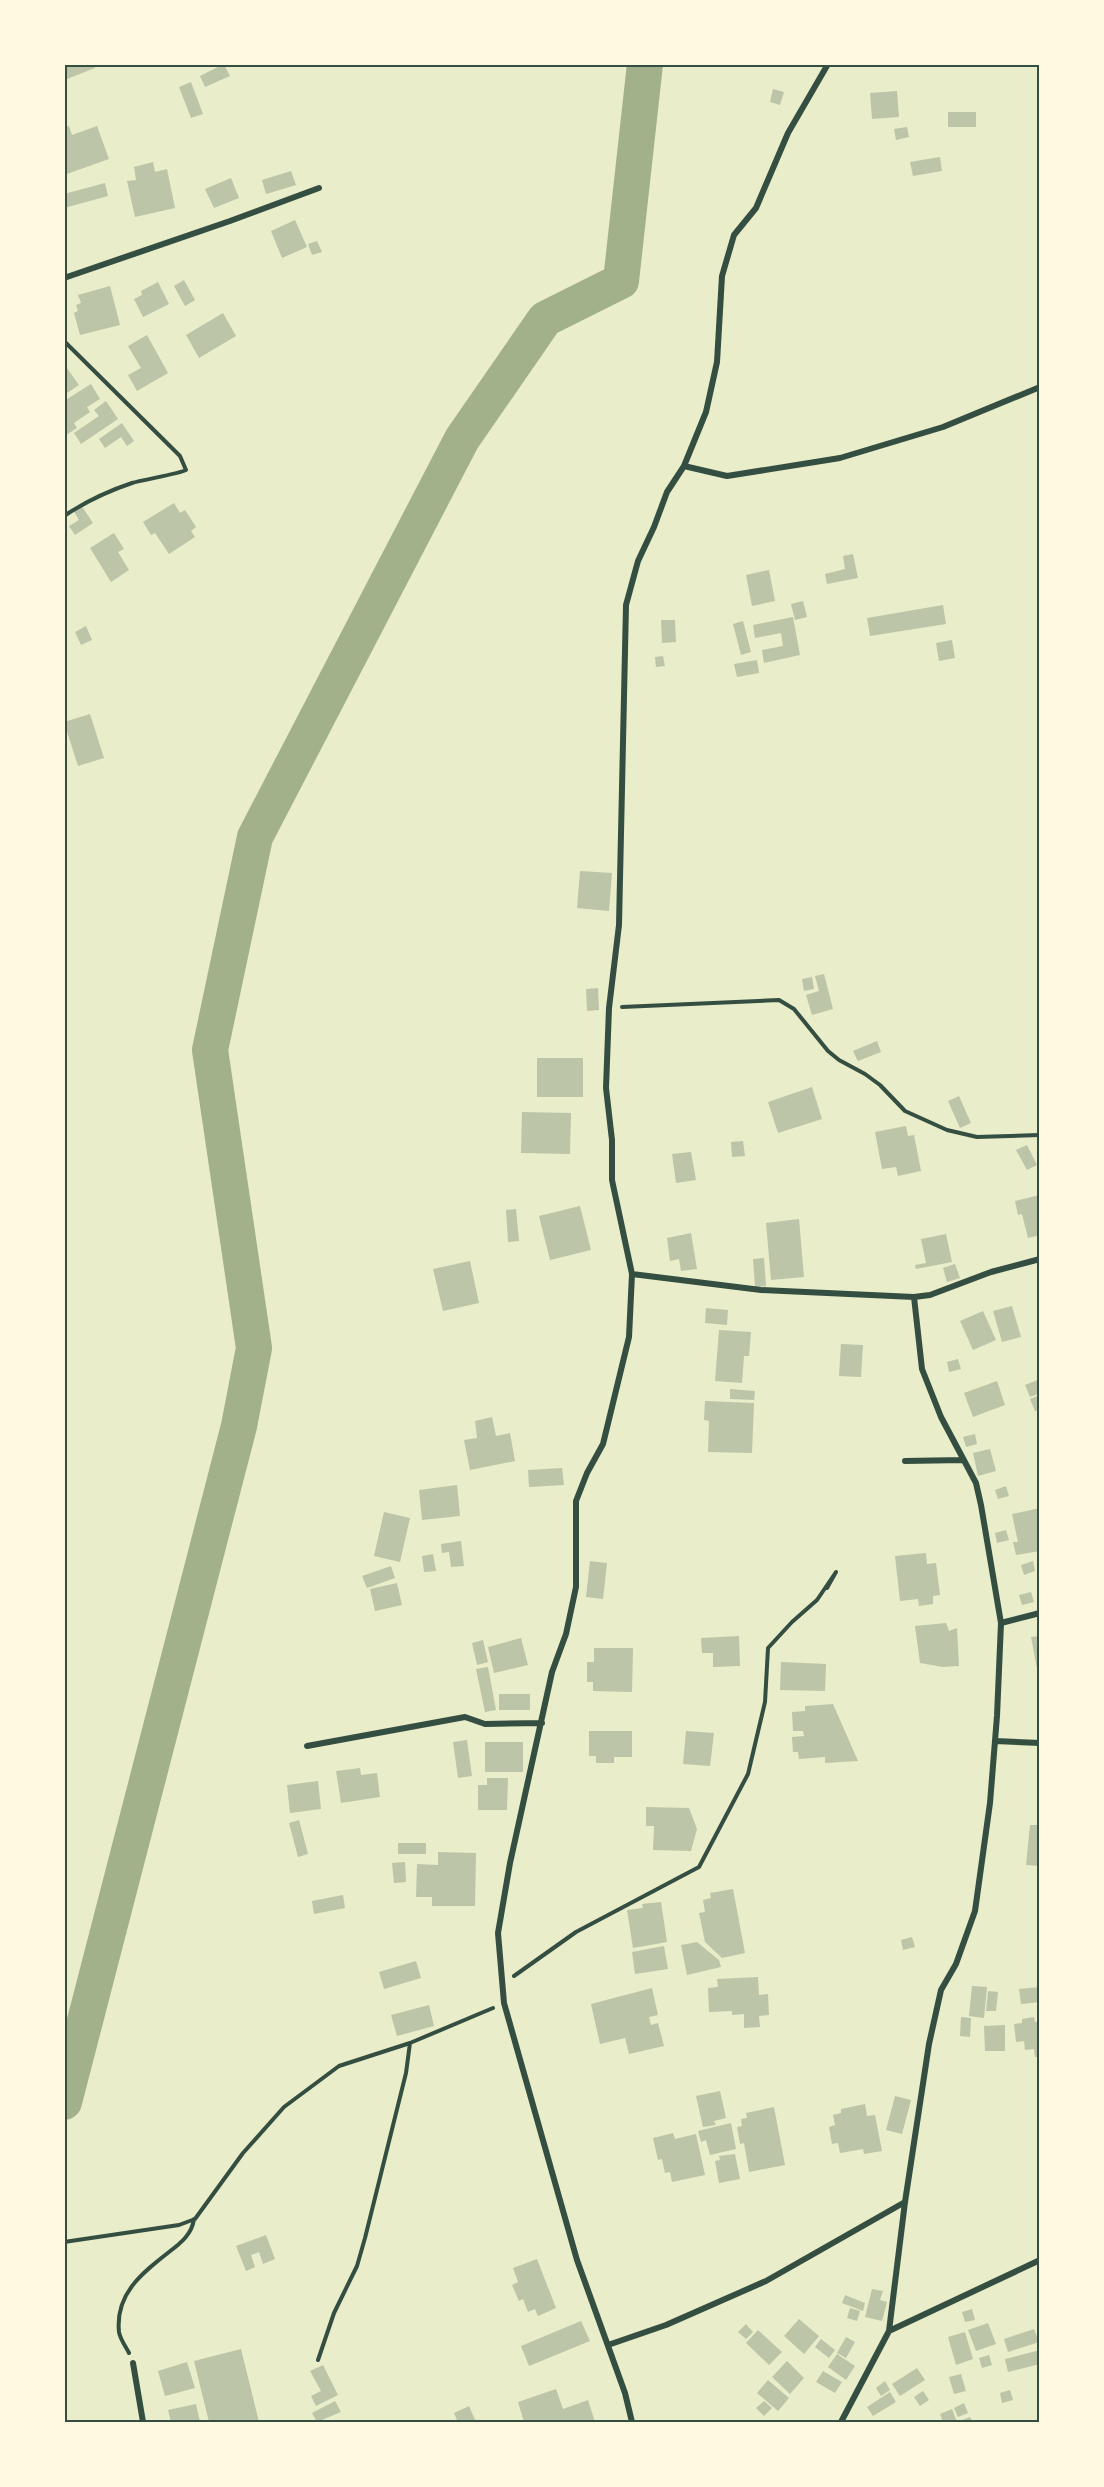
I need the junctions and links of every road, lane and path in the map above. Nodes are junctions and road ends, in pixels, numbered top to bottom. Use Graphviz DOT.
graph roads {
  1 [pos="828,64"];
  2 [pos="319,188"];
  3 [pos="64,278"];
  4 [pos="64,341"];
  5 [pos="1040,387"];
  6 [pos="684,466"];
  7 [pos="64,516"];
  8 [pos="609,1008"];
  9 [pos="1040,1135"];
  10 [pos="1040,1259"];
  11 [pos="632,1274"];
  12 [pos="914,1296"];
  13 [pos="963,1460"];
  14 [pos="906,1461"];
  15 [pos="827,1588"];
  16 [pos="1040,1613"];
  17 [pos="1001,1623"];
  18 [pos="542,1724"];
  19 [pos="995,1741"];
  20 [pos="1040,1743"];
  21 [pos="307,1746"];
  22 [pos="502,1984"];
  23 [pos="504,2003"];
  24 [pos="410,2043"];
  25 [pos="905,2202"];
  26 [pos="195,2218"];
  27 [pos="64,2242"];
  28 [pos="1040,2260"];
  29 [pos="889,2331"];
  30 [pos="608,2345"];
  31 [pos="318,2360"];
  32 [pos="133,2363"];
  33 [pos="143,2422"];
  34 [pos="632,2422"];
  35 [pos="841,2422"];
  1 -- 6 [label="street"];
  2 -- 3 [label="street"];
  4 -- 7 [label="path"];
  5 -- 6 [label="street"];
  6 -- 8 [label="street"];
  8 -- 9 [label="path"];
  8 -- 11 [label="street"];
  10 -- 12 [label="street"];
  11 -- 12 [label="street"];
  11 -- 18 [label="street"];
  12 -- 13 [label="street"];
  13 -- 14 [label="street"];
  13 -- 17 [label="street"];
  15 -- 22 [label="path"];
  16 -- 17 [label="street"];
  17 -- 19 [label="street"];
  18 -- 21 [label="street"];
  18 -- 22 [label="street"];
  19 -- 20 [label="street"];
  19 -- 25 [label="street"];
  22 -- 23 [label="street"];
  23 -- 24 [label="path"];
  23 -- 30 [label="street"];
  24 -- 26 [label="path"];
  24 -- 31 [label="path"];
  25 -- 29 [label="street"];
  25 -- 30 [label="street"];
  26 -- 27 [label="path"];
  26 -- 32 [label="path"];
  28 -- 29 [label="street"];
  29 -- 35 [label="street"];
  30 -- 34 [label="street"];
  32 -- 33 [label="street"];
}
